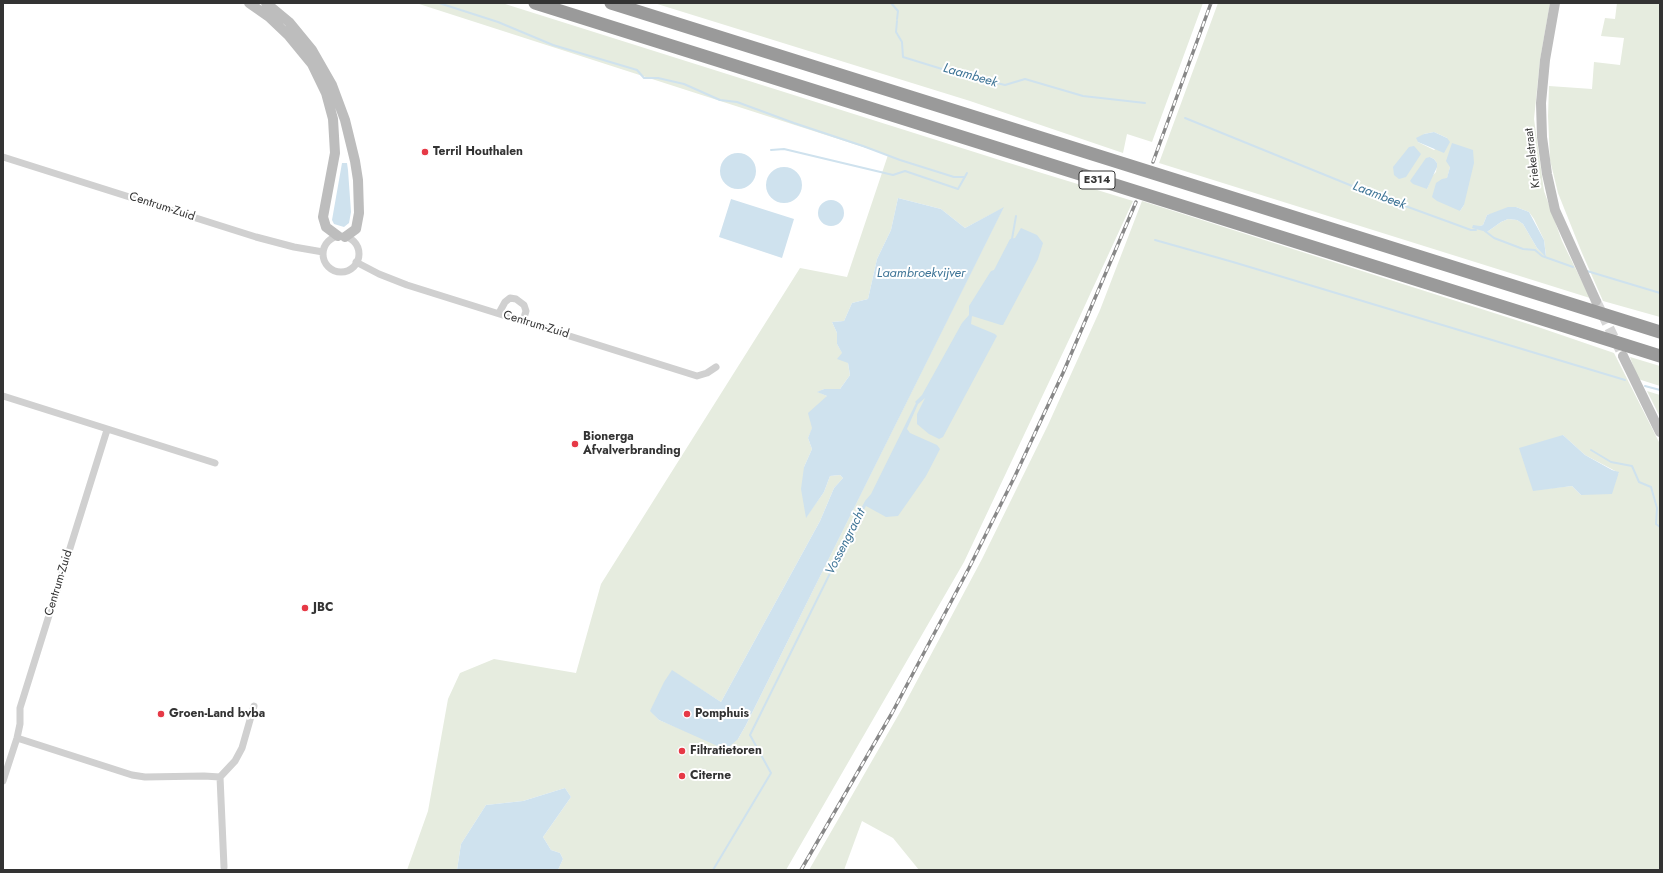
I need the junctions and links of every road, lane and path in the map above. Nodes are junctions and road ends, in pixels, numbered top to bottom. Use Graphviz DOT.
graph roads {
  1 [pos="249,3"];
  2 [pos="266,3"];
  3 [pos="535,3"];
  4 [pos="611,3"];
  5 [pos="1555,3"];
  6 [pos="3,157"];
  7 [pos="342,237"];
  8 [pos="323,252"];
  9 [pos="356,262"];
  10 [pos="1596,300"];
  11 [pos="500,313"];
  12 [pos="523,321"];
  13 [pos="1660,332"];
  14 [pos="1623,356"];
  15 [pos="1660,356"];
  16 [pos="716,367"];
  17 [pos="3,396"];
  18 [pos="107,430"];
  19 [pos="1660,432"];
  20 [pos="215,463"];
  21 [pos="254,706"];
  22 [pos="17,738"];
  23 [pos="220,778"];
  24 [pos="3,781"];
  25 [pos="224,867"];
  1 -- 7 [label="street"];
  2 -- 7 [label="street"];
  3 -- 15 [label="highway, E314"];
  4 -- 13 [label="highway, E314"];
  5 -- 10 [label="street, Kriekelstraat"];
  6 -- 8 [label="street, Centrum-Zuid"];
  7 -- 8 [label="street"];
  7 -- 9 [label="street"];
  8 -- 9 [label="street"];
  9 -- 11 [label="street, Centrum-Zuid"];
  11 -- 12 [label="street, Centrum-Zuid"];
  11 -- 12 [label="street"];
  12 -- 16 [label="street, Centrum-Zuid"];
  14 -- 19 [label="street"];
  17 -- 18 [label="street"];
  18 -- 20 [label="street"];
  18 -- 22 [label="street, Centrum-Zuid"];
  21 -- 23 [label="street"];
  22 -- 23 [label="street"];
  22 -- 24 [label="street, Centrum-Zuid"];
  23 -- 25 [label="street"];
}
